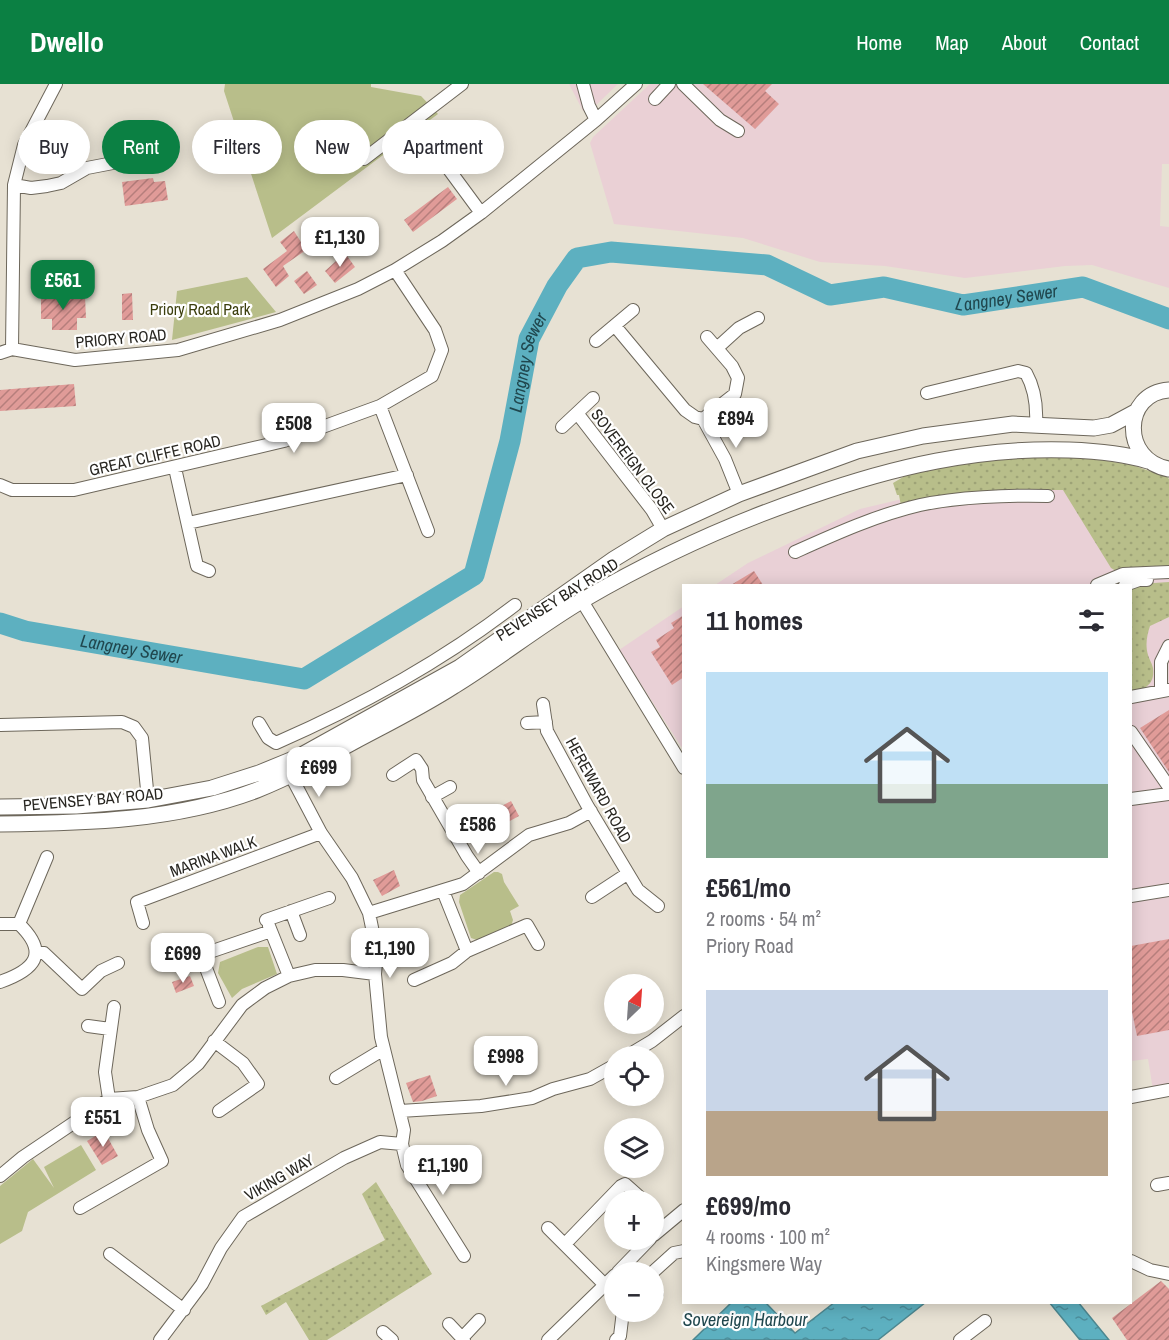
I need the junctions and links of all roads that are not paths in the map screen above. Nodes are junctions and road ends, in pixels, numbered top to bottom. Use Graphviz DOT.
graph roads {
  1 [pos="56,84"];
  2 [pos="462,84"];
  3 [pos="584,84"];
  4 [pos="636,84"];
  5 [pos="669,84"];
  6 [pos="683,84"];
  7 [pos="656,99"];
  8 [pos="417,120"];
  9 [pos="596,120"];
  10 [pos="738,131"];
  11 [pos="102,165"];
  12 [pos="452,174"];
  13 [pos="14,185"];
  14 [pos="481,213"];
  15 [pos="395,270"];
  16 [pos="0,290"];
  17 [pos="14,292"];
  18 [pos="633,310"];
  19 [pos="758,318"];
  20 [pos="615,326"];
  21 [pos="706,337"];
  22 [pos="596,341"];
  23 [pos="717,348"];
  24 [pos="6,351"];
  25 [pos="1169,390"];
  26 [pos="927,393"];
  27 [pos="593,398"];
  28 [pos="380,406"];
  29 [pos="1137,411"];
  30 [pos="577,413"];
  31 [pos="703,419"];
  32 [pos="1036,424"];
  33 [pos="562,427"];
  34 [pos="1148,461"];
  35 [pos="175,468"];
  36 [pos="1169,469"];
  37 [pos="407,475"];
  38 [pos="0,485"];
  39 [pos="739,494"];
  40 [pos="1048,496"];
  41 [pos="188,523"];
  42 [pos="663,529"];
  43 [pos="428,531"];
  44 [pos="795,552"];
  45 [pos="209,571"];
  46 [pos="1169,572"];
  47 [pos="1169,579"];
  48 [pos="1100,584"];
  49 [pos="1128,584"];
  50 [pos="582,601"];
  51 [pos="515,605"];
  52 [pos="491,623"];
  53 [pos="503,638"];
  54 [pos="1169,646"];
  55 [pos="1165,690"];
  56 [pos="1132,697"];
  57 [pos="543,704"];
  58 [pos="546,722"];
  59 [pos="259,723"];
  60 [pos="527,723"];
  61 [pos="319,724"];
  62 [pos="0,725"];
  63 [pos="1132,733"];
  64 [pos="327,741"];
  65 [pos="682,765"];
  66 [pos="393,775"];
  67 [pos="291,776"];
  68 [pos="450,787"];
  69 [pos="1169,787"];
  70 [pos="1169,794"];
  71 [pos="432,797"];
  72 [pos="1132,799"];
  73 [pos="148,800"];
  74 [pos="0,807"];
  75 [pos="591,811"];
  76 [pos="0,824"];
  77 [pos="321,833"];
  78 [pos="48,857"];
  79 [pos="479,873"];
  80 [pos="627,874"];
  81 [pos="1169,890"];
  82 [pos="443,891"];
  83 [pos="1132,896"];
  84 [pos="592,897"];
  85 [pos="329,898"];
  86 [pos="658,906"];
  87 [pos="291,911"];
  88 [pos="369,913"];
  89 [pos="143,922"];
  90 [pos="267,923"];
  91 [pos="0,924"];
  92 [pos="20,924"];
  93 [pos="300,935"];
  94 [pos="538,944"];
  95 [pos="467,951"];
  96 [pos="36,952"];
  97 [pos="118,963"];
  98 [pos="375,974"];
  99 [pos="289,976"];
  100 [pos="414,980"];
  101 [pos="0,982"];
  102 [pos="219,1002"];
  103 [pos="114,1007"];
  104 [pos="682,1018"];
  105 [pos="88,1026"];
  106 [pos="110,1029"];
  107 [pos="214,1041"];
  108 [pos="644,1046"];
  109 [pos="384,1048"];
  110 [pos="604,1071"];
  111 [pos="336,1078"];
  112 [pos="1169,1090"];
  113 [pos="138,1097"];
  114 [pos="1132,1097"];
  115 [pos="108,1099"];
  116 [pos="219,1111"];
  117 [pos="400,1111"];
  118 [pos="402,1144"];
  119 [pos="0,1176"];
  120 [pos="617,1190"];
  121 [pos="634,1190"];
  122 [pos="604,1204"];
  123 [pos="80,1208"];
  124 [pos="682,1212"];
  125 [pos="664,1227"];
  126 [pos="548,1228"];
  127 [pos="565,1244"];
  128 [pos="639,1250"];
  129 [pos="682,1251"];
  130 [pos="110,1254"];
  131 [pos="464,1256"];
  132 [pos="1132,1261"];
  133 [pos="628,1262"];
  134 [pos="663,1262"];
  135 [pos="1169,1274"];
  136 [pos="604,1284"];
  137 [pos="604,1288"];
  138 [pos="184,1310"];
  139 [pos="478,1320"];
  140 [pos="985,1321"];
  141 [pos="622,1322"];
  142 [pos="449,1324"];
  143 [pos="555,1338"];
  144 [pos="463,1339"];
  145 [pos="160,1340"];
  146 [pos="616,1340"];
  147 [pos="960,1340"];
  1 -- 13 [label="street"];
  2 -- 8 [label="street"];
  3 -- 9 [label="street"];
  4 -- 9 [label="street, PRIORY ROAD"];
  5 -- 7 [label="street"];
  6 -- 10 [label="street"];
  9 -- 14 [label="street, PRIORY ROAD"];
  11 -- 13 [label="street"];
  12 -- 14 [label="street"];
  13 -- 17 [label="street"];
  14 -- 15 [label="street, PRIORY ROAD"];
  15 -- 24 [label="street, PRIORY ROAD"];
  15 -- 28 [label="street, GREAT CLIFFE ROAD"];
  16 -- 17 [label="street"];
  17 -- 24 [label="street"];
  18 -- 20 [label="street"];
  19 -- 23 [label="street"];
  20 -- 22 [label="street"];
  20 -- 31 [label="street"];
  21 -- 23 [label="street"];
  23 -- 31 [label="street"];
  25 -- 29 [label="main road, PEVENSEY BAY ROAD"];
  26 -- 32 [label="street"];
  27 -- 30 [label="street, SOVEREIGN CLOSE"];
  28 -- 35 [label="street, GREAT CLIFFE ROAD"];
  28 -- 37 [label="street"];
  29 -- 32 [label="main road, PEVENSEY BAY ROAD"];
  29 -- 34 [label="main road"];
  30 -- 33 [label="street, SOVEREIGN CLOSE"];
  30 -- 42 [label="street, SOVEREIGN CLOSE"];
  31 -- 39 [label="street"];
  32 -- 39 [label="main road, PEVENSEY BAY ROAD"];
  34 -- 36 [label="main road, PEVENSEY BAY ROAD"];
  34 -- 50 [label="main road, PEVENSEY BAY ROAD"];
  35 -- 38 [label="street, GREAT CLIFFE ROAD"];
  35 -- 41 [label="street"];
  37 -- 41 [label="street"];
  37 -- 43 [label="street"];
  39 -- 42 [label="main road, PEVENSEY BAY ROAD"];
  40 -- 44 [label="street"];
  41 -- 45 [label="street"];
  42 -- 53 [label="main road, PEVENSEY BAY ROAD"];
  46 -- 48 [label="street"];
  47 -- 49 [label="street"];
  50 -- 65 [label="street"];
  50 -- 67 [label="main road, PEVENSEY BAY ROAD"];
  51 -- 52 [label="street"];
  52 -- 53 [label="street"];
  52 -- 61 [label="street"];
  53 -- 64 [label="main road, PEVENSEY BAY ROAD"];
  54 -- 55 [label="street"];
  55 -- 56 [label="street"];
  57 -- 58 [label="street, HEREWARD ROAD"];
  58 -- 60 [label="street"];
  58 -- 75 [label="street, HEREWARD ROAD"];
  59 -- 61 [label="street"];
  61 -- 64 [label="street"];
  62 -- 73 [label="street"];
  63 -- 69 [label="street"];
  64 -- 73 [label="main road, PEVENSEY BAY ROAD"];
  66 -- 71 [label="street"];
  67 -- 76 [label="main road, PEVENSEY BAY ROAD"];
  67 -- 77 [label="street"];
  68 -- 71 [label="street"];
  70 -- 72 [label="street"];
  71 -- 79 [label="street"];
  73 -- 74 [label="main road, PEVENSEY BAY ROAD"];
  75 -- 79 [label="street"];
  75 -- 80 [label="street, HEREWARD ROAD"];
  77 -- 88 [label="street"];
  77 -- 89 [label="street, MARINA WALK"];
  78 -- 92 [label="street"];
  79 -- 82 [label="street"];
  80 -- 84 [label="street"];
  80 -- 86 [label="street, HEREWARD ROAD"];
  81 -- 83 [label="street"];
  82 -- 88 [label="street"];
  82 -- 95 [label="street"];
  85 -- 87 [label="street"];
  87 -- 90 [label="street"];
  87 -- 93 [label="street"];
  88 -- 98 [label="street"];
  90 -- 99 [label="street"];
  90 -- 102 [label="street"];
  91 -- 92 [label="street"];
  92 -- 96 [label="street"];
  94 -- 95 [label="street"];
  95 -- 100 [label="street"];
  96 -- 97 [label="street"];
  96 -- 101 [label="street"];
  98 -- 99 [label="street"];
  98 -- 109 [label="street"];
  99 -- 107 [label="street"];
  103 -- 106 [label="street"];
  104 -- 108 [label="street"];
  105 -- 106 [label="street"];
  106 -- 115 [label="street"];
  107 -- 113 [label="street"];
  107 -- 116 [label="street"];
  109 -- 111 [label="street"];
  109 -- 117 [label="street"];
  110 -- 117 [label="street"];
  112 -- 114 [label="street"];
  113 -- 115 [label="street"];
  113 -- 123 [label="street"];
  115 -- 119 [label="street"];
  117 -- 118 [label="street"];
  118 -- 131 [label="street"];
  118 -- 138 [label="street, VIKING WAY"];
  120 -- 121 [label="street"];
  122 -- 127 [label="street"];
  124 -- 125 [label="street"];
  126 -- 127 [label="street"];
  127 -- 136 [label="street"];
  128 -- 133 [label="street"];
  129 -- 134 [label="street"];
  130 -- 138 [label="street"];
  132 -- 135 [label="street"];
  137 -- 143 [label="street"];
  138 -- 145 [label="street, VIKING WAY"];
  139 -- 144 [label="street"];
  140 -- 147 [label="street"];
  141 -- 146 [label="street"];
  142 -- 144 [label="street"];
}
